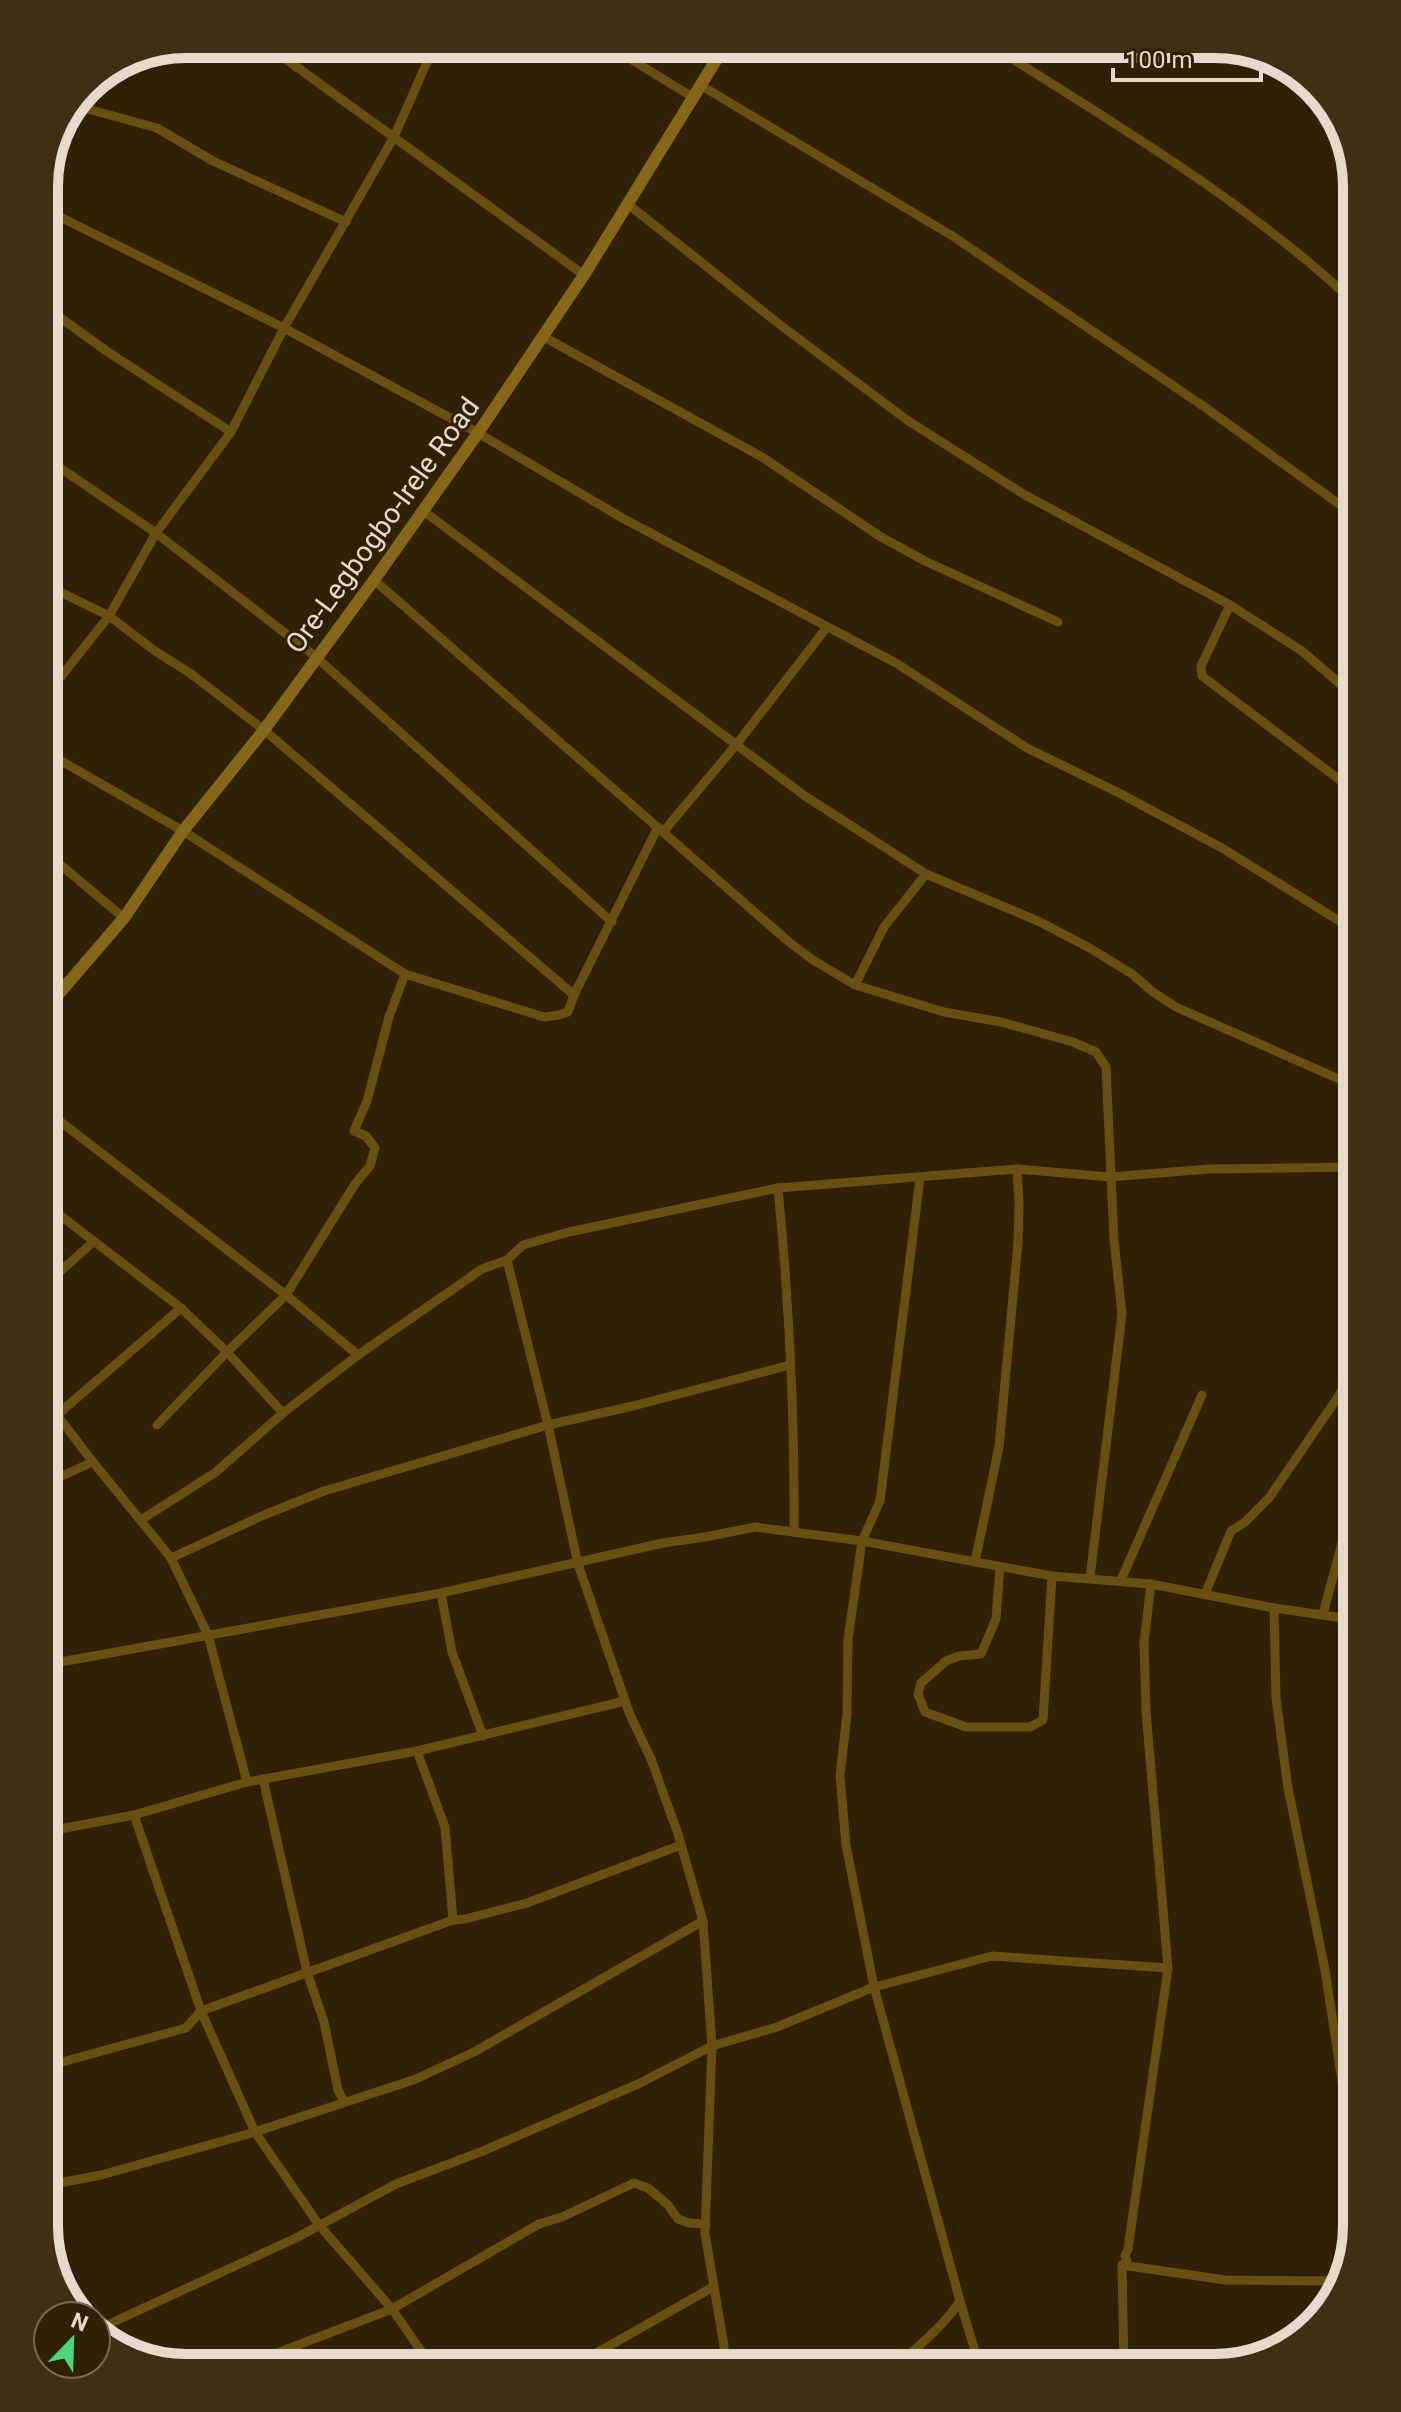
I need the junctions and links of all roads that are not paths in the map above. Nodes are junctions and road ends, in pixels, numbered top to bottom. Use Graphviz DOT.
graph roads {
  1 [pos="285,58"];
  2 [pos="429,58"];
  3 [pos="629,58"];
  4 [pos="718,58"];
  5 [pos="1011,58"];
  6 [pos="702,86"];
  7 [pos="694,98"];
  8 [pos="86,108"];
  9 [pos="394,137"];
  10 [pos="629,205"];
  11 [pos="58,216"];
  12 [pos="346,222"];
  13 [pos="584,275"];
  14 [pos="1343,293"];
  15 [pos="58,316"];
  16 [pos="284,328"];
  17 [pos="544,337"];
  18 [pos="231,432"];
  19 [pos="478,433"];
  20 [pos="58,466"];
  21 [pos="1343,507"];
  22 [pos="422,510"];
  23 [pos="156,533"];
  24 [pos="374,580"];
  25 [pos="58,591"];
  26 [pos="1230,605"];
  27 [pos="109,616"];
  28 [pos="1058,622"];
  29 [pos="827,627"];
  30 [pos="316,657"];
  31 [pos="58,680"];
  32 [pos="1343,687"];
  33 [pos="264,730"];
  34 [pos="736,745"];
  35 [pos="58,759"];
  36 [pos="1343,782"];
  37 [pos="660,829"];
  38 [pos="183,831"];
  39 [pos="58,863"];
  40 [pos="926,874"];
  41 [pos="124,918"];
  42 [pos="612,922"];
  43 [pos="1343,923"];
  44 [pos="405,974"];
  45 [pos="855,985"];
  46 [pos="58,990"];
  47 [pos="574,995"];
  48 [pos="1343,1081"];
  49 [pos="58,1120"];
  50 [pos="1343,1167"];
  51 [pos="1017,1169"];
  52 [pos="1110,1177"];
  53 [pos="920,1178"];
  54 [pos="778,1188"];
  55 [pos="58,1214"];
  56 [pos="93,1242"];
  57 [pos="507,1260"];
  58 [pos="58,1273"];
  59 [pos="286,1295"];
  60 [pos="181,1308"];
  61 [pos="227,1352"];
  62 [pos="358,1355"];
  63 [pos="790,1365"];
  64 [pos="1343,1387"];
  65 [pos="1202,1395"];
  66 [pos="283,1413"];
  67 [pos="58,1414"];
  68 [pos="58,1416"];
  69 [pos="157,1425"];
  70 [pos="548,1425"];
  71 [pos="93,1462"];
  72 [pos="58,1478"];
  73 [pos="141,1520"];
  74 [pos="794,1531"];
  75 [pos="1343,1539"];
  76 [pos="862,1541"];
  77 [pos="171,1558"];
  78 [pos="975,1562"];
  79 [pos="578,1564"];
  80 [pos="1000,1567"];
  81 [pos="1052,1576"];
  82 [pos="1090,1578"];
  83 [pos="1121,1580"];
  84 [pos="1151,1584"];
  85 [pos="441,1593"];
  86 [pos="1205,1594"];
  87 [pos="1274,1608"];
  88 [pos="1323,1614"];
  89 [pos="1343,1618"];
  90 [pos="208,1635"];
  91 [pos="58,1662"];
  92 [pos="625,1701"];
  93 [pos="483,1736"];
  94 [pos="417,1751"];
  95 [pos="263,1779"];
  96 [pos="247,1782"];
  97 [pos="134,1815"];
  98 [pos="58,1829"];
  99 [pos="681,1845"];
  100 [pos="453,1920"];
  101 [pos="703,1921"];
  102 [pos="1168,1968"];
  103 [pos="307,1972"];
  104 [pos="874,1987"];
  105 [pos="201,2011"];
  106 [pos="712,2046"];
  107 [pos="58,2063"];
  108 [pos="1343,2088"];
  109 [pos="344,2102"];
  110 [pos="255,2132"];
  111 [pos="58,2183"];
  112 [pos="706,2224"];
  113 [pos="319,2225"];
  114 [pos="1122,2265"];
  115 [pos="1330,2281"];
  116 [pos="713,2287"];
  117 [pos="960,2301"];
  118 [pos="392,2309"];
  119 [pos="112,2322"];
  120 [pos="275,2354"];
  121 [pos="423,2354"];
  122 [pos="595,2354"];
  123 [pos="724,2354"];
  124 [pos="909,2354"];
  125 [pos="976,2354"];
  126 [pos="1124,2354"];
  1 -- 9 [label="street"];
  2 -- 9 [label="street"];
  3 -- 7 [label="street"];
  4 -- 6 [label="main road, Ore-Legbogbo-Irele Road"];
  5 -- 14 [label="street"];
  6 -- 7 [label="main road, Ore-Legbogbo-Irele Road"];
  6 -- 21 [label="street"];
  7 -- 10 [label="main road, Ore-Legbogbo-Irele Road"];
  8 -- 12 [label="street"];
  9 -- 12 [label="street"];
  9 -- 13 [label="street"];
  10 -- 13 [label="main road, Ore-Legbogbo-Irele Road"];
  10 -- 26 [label="street"];
  11 -- 16 [label="street"];
  12 -- 16 [label="street"];
  13 -- 17 [label="main road, Ore-Legbogbo-Irele Road"];
  15 -- 18 [label="street"];
  16 -- 18 [label="street"];
  16 -- 19 [label="street"];
  17 -- 19 [label="main road, Ore-Legbogbo-Irele Road"];
  17 -- 28 [label="street"];
  18 -- 23 [label="street"];
  19 -- 22 [label="main road, Ore-Legbogbo-Irele Road"];
  19 -- 29 [label="street"];
  20 -- 23 [label="street"];
  22 -- 24 [label="main road, Ore-Legbogbo-Irele Road"];
  22 -- 34 [label="street"];
  23 -- 27 [label="street"];
  23 -- 30 [label="street"];
  24 -- 30 [label="main road, Ore-Legbogbo-Irele Road"];
  24 -- 37 [label="street"];
  25 -- 27 [label="street"];
  26 -- 32 [label="street"];
  26 -- 36 [label="street"];
  27 -- 31 [label="street"];
  27 -- 33 [label="street"];
  29 -- 34 [label="street"];
  29 -- 43 [label="street"];
  30 -- 33 [label="main road, Ore-Legbogbo-Irele Road"];
  30 -- 42 [label="street"];
  33 -- 38 [label="main road, Ore-Legbogbo-Irele Road"];
  33 -- 47 [label="street"];
  34 -- 37 [label="street"];
  34 -- 40 [label="street"];
  35 -- 38 [label="street"];
  37 -- 42 [label="street"];
  37 -- 45 [label="street"];
  38 -- 41 [label="main road, Ore-Legbogbo-Irele Road"];
  38 -- 44 [label="street"];
  39 -- 41 [label="street"];
  40 -- 45 [label="street"];
  40 -- 48 [label="street"];
  41 -- 46 [label="main road, Ore-Legbogbo-Irele Road"];
  42 -- 47 [label="street"];
  44 -- 47 [label="street"];
  44 -- 59 [label="street"];
  45 -- 52 [label="street"];
  49 -- 59 [label="street"];
  50 -- 52 [label="street"];
  51 -- 52 [label="street"];
  51 -- 53 [label="street"];
  51 -- 78 [label="street"];
  52 -- 82 [label="street"];
  53 -- 54 [label="street"];
  53 -- 76 [label="street"];
  54 -- 57 [label="street"];
  54 -- 63 [label="street"];
  55 -- 56 [label="street"];
  56 -- 58 [label="street"];
  56 -- 60 [label="street"];
  57 -- 62 [label="street"];
  57 -- 70 [label="street"];
  59 -- 61 [label="street"];
  59 -- 62 [label="street"];
  60 -- 61 [label="street"];
  60 -- 67 [label="street"];
  61 -- 66 [label="street"];
  61 -- 69 [label="street"];
  62 -- 66 [label="street"];
  63 -- 70 [label="street"];
  63 -- 74 [label="street"];
  64 -- 86 [label="street"];
  65 -- 83 [label="street"];
  66 -- 73 [label="street"];
  68 -- 71 [label="street"];
  70 -- 77 [label="street"];
  70 -- 79 [label="street"];
  71 -- 72 [label="street"];
  71 -- 73 [label="street"];
  73 -- 77 [label="street"];
  74 -- 76 [label="street"];
  74 -- 79 [label="street"];
  75 -- 88 [label="street"];
  76 -- 78 [label="street"];
  76 -- 104 [label="street"];
  77 -- 90 [label="street"];
  78 -- 80 [label="street"];
  79 -- 85 [label="street"];
  79 -- 92 [label="street"];
  80 -- 81 [label="street"];
  80 -- 81 [label="street"];
  81 -- 82 [label="street"];
  82 -- 83 [label="street"];
  83 -- 84 [label="street"];
  84 -- 86 [label="street"];
  84 -- 102 [label="street"];
  85 -- 90 [label="street"];
  85 -- 93 [label="street"];
  86 -- 87 [label="street"];
  87 -- 88 [label="street"];
  87 -- 108 [label="street"];
  88 -- 89 [label="street"];
  90 -- 91 [label="street"];
  90 -- 96 [label="street"];
  92 -- 93 [label="street"];
  92 -- 99 [label="street"];
  93 -- 94 [label="street"];
  94 -- 95 [label="street"];
  94 -- 100 [label="street"];
  95 -- 96 [label="street"];
  95 -- 103 [label="street"];
  96 -- 97 [label="street"];
  97 -- 98 [label="street"];
  97 -- 105 [label="street"];
  99 -- 100 [label="street"];
  99 -- 101 [label="street"];
  100 -- 103 [label="street"];
  101 -- 106 [label="street"];
  101 -- 109 [label="street"];
  102 -- 104 [label="street"];
  102 -- 114 [label="street"];
  103 -- 105 [label="street"];
  103 -- 109 [label="street"];
  104 -- 106 [label="street"];
  104 -- 117 [label="street"];
  105 -- 107 [label="street"];
  105 -- 110 [label="street"];
  106 -- 112 [label="street"];
  106 -- 113 [label="street"];
  109 -- 110 [label="street"];
  110 -- 111 [label="street"];
  110 -- 113 [label="street"];
  112 -- 116 [label="street"];
  112 -- 118 [label="street"];
  113 -- 118 [label="street"];
  113 -- 119 [label="street"];
  114 -- 115 [label="street"];
  114 -- 126 [label="street"];
  116 -- 122 [label="street"];
  116 -- 123 [label="street"];
  117 -- 124 [label="street"];
  117 -- 125 [label="street"];
  118 -- 120 [label="street"];
  118 -- 121 [label="street"];
}
